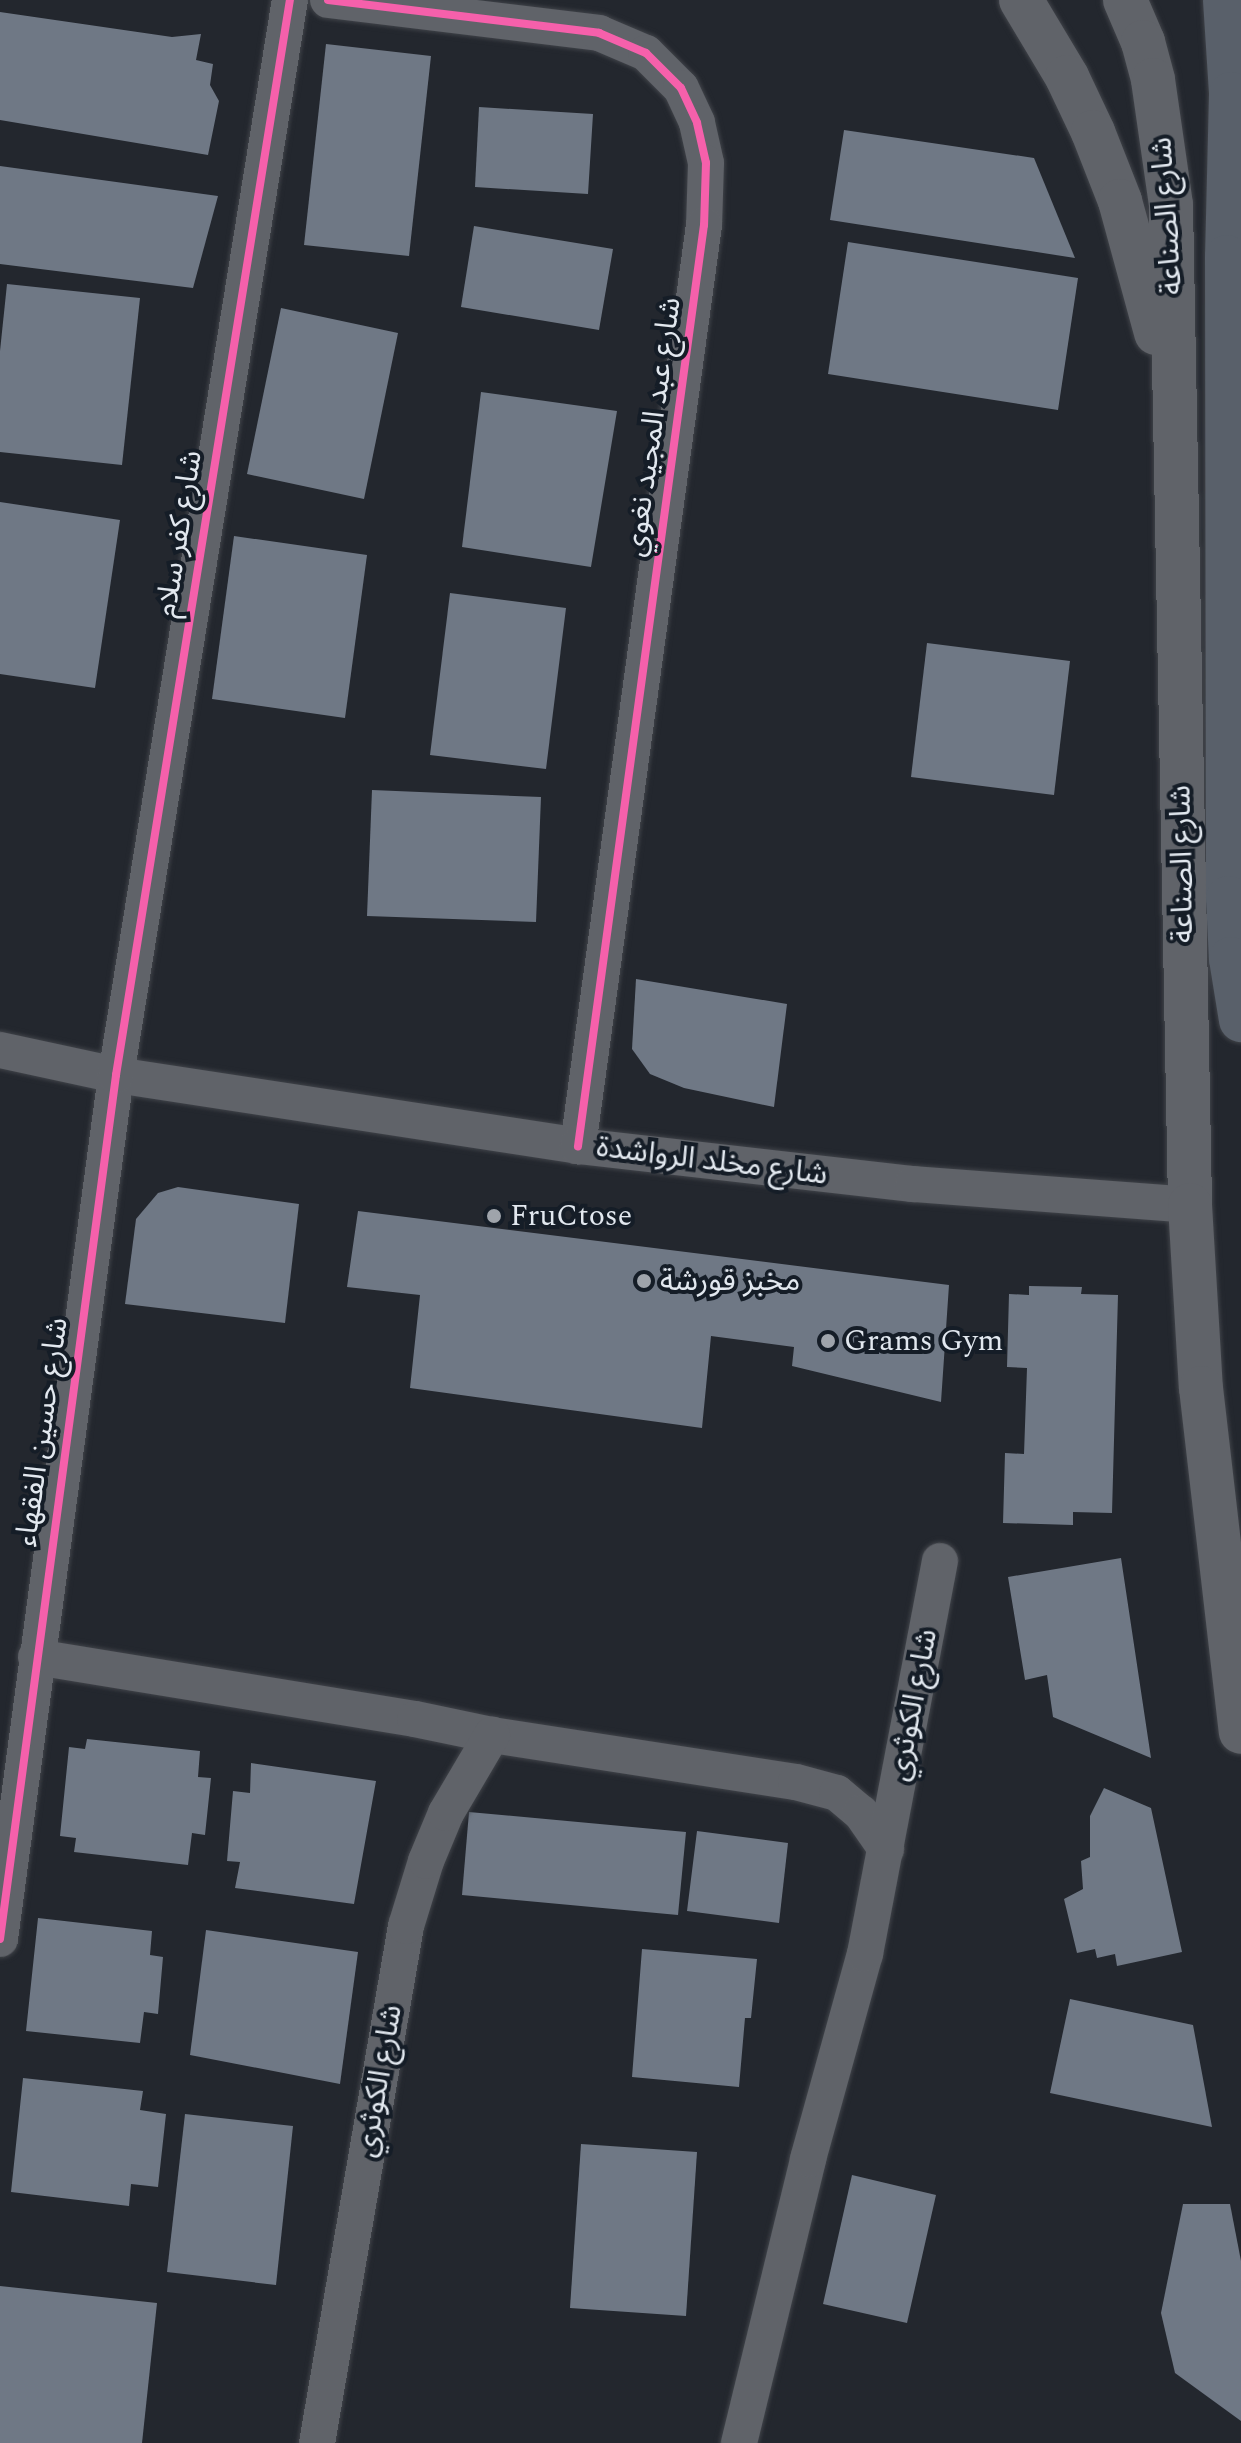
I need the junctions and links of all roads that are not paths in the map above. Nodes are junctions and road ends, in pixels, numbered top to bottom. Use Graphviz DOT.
graph roads {
  1 [pos="290,0"];
  2 [pos="328,0"];
  3 [pos="1021,0"];
  4 [pos="1125,0"];
  5 [pos="1153,0"];
  6 [pos="1225,0"];
  7 [pos="1143,42"];
  8 [pos="1173,405"];
  9 [pos="1241,1020"];
  10 [pos="0,1050"];
  11 [pos="116,1075"];
  12 [pos="578,1146"];
  13 [pos="1190,1205"];
  14 [pos="940,1561"];
  15 [pos="36,1657"];
  16 [pos="1241,1732"];
  17 [pos="492,1735"];
  18 [pos="886,1849"];
  19 [pos="0,1939"];
  20 [pos="317,2443"];
  21 [pos="739,2443"];
  1 -- 11 [label="street, شارع كفر سلام"];
  2 -- 12 [label="street, شارع عبد المجيد نغوي"];
  3 -- 8 [label="main road"];
  4 -- 7 [label="main road, شارع الصناعة"];
  5 -- 7 [label="main road"];
  6 -- 9 [label="highway"];
  7 -- 8 [label="main road, شارع الصناعة"];
  8 -- 13 [label="main road, شارع الصناعة"];
  10 -- 11 [label="street, شارع مخلد الرواشدة"];
  11 -- 12 [label="street, شارع مخلد الرواشدة"];
  11 -- 15 [label="street, شارع حسين الفقهاء"];
  12 -- 13 [label="street, شارع مخلد الرواشدة"];
  13 -- 16 [label="main road, شارع الصناعة"];
  14 -- 18 [label="street, شارع الكوثري"];
  15 -- 17 [label="street, شارع الكوثري"];
  15 -- 19 [label="street, شارع حسين الفقهاء"];
  17 -- 18 [label="street, شارع الكوثري"];
  17 -- 20 [label="street, شارع الكوثري"];
  18 -- 21 [label="street, شارع الكوثري"];
}
